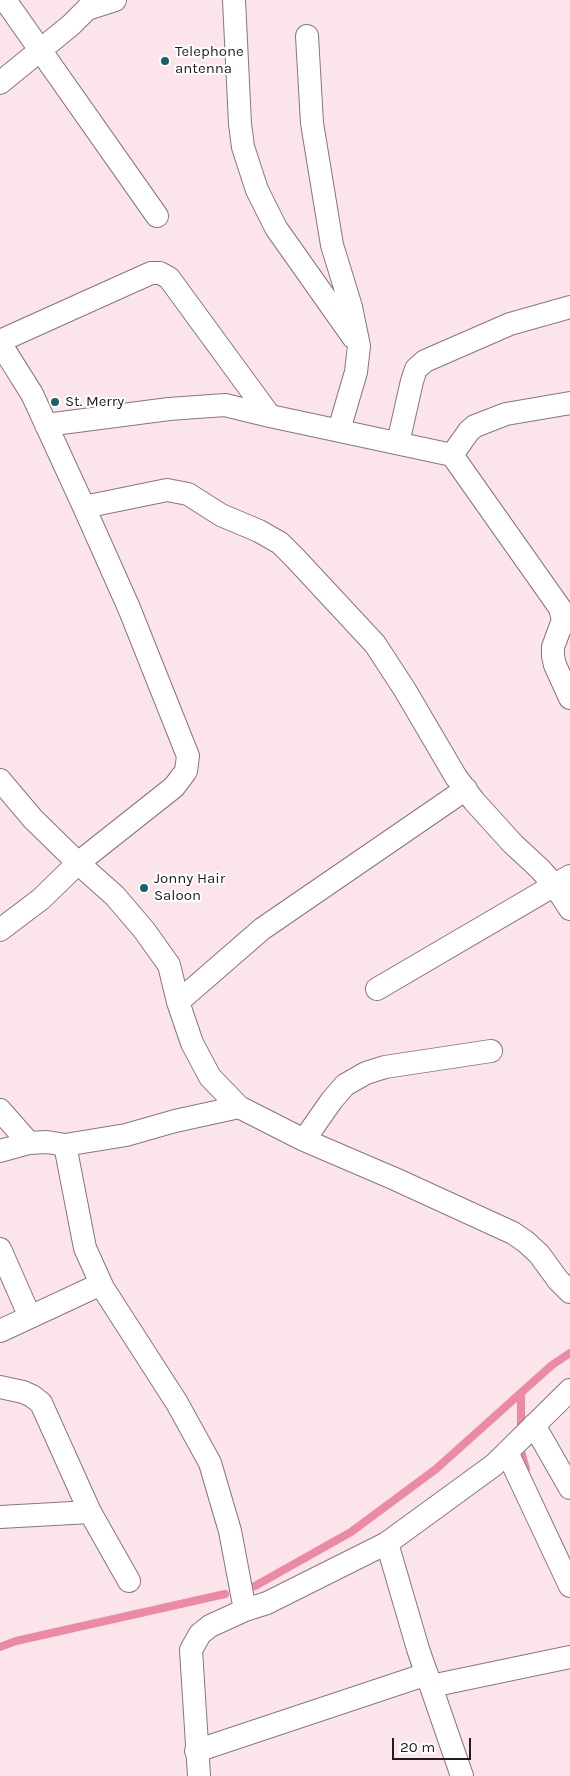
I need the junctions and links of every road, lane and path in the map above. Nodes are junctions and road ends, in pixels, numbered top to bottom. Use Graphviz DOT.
graph roads {
  1 [pos="5,0"];
  2 [pos="115,0"];
  3 [pos="234,0"];
  4 [pos="91,5"];
  5 [pos="307,36"];
  6 [pos="40,50"];
  7 [pos="0,83"];
  8 [pos="157,216"];
  9 [pos="570,307"];
  10 [pos="0,342"];
  11 [pos="360,346"];
  12 [pos="570,403"];
  13 [pos="270,416"];
  14 [pos="46,425"];
  15 [pos="338,430"];
  16 [pos="398,443"];
  17 [pos="452,455"];
  18 [pos="84,506"];
  19 [pos="564,634"];
  20 [pos="570,698"];
  21 [pos="0,780"];
  22 [pos="466,790"];
  23 [pos="78,863"];
  24 [pos="562,881"];
  25 [pos="570,909"];
  26 [pos="0,930"];
  27 [pos="377,989"];
  28 [pos="178,1002"];
  29 [pos="491,1051"];
  30 [pos="239,1107"];
  31 [pos="0,1110"];
  32 [pos="304,1140"];
  33 [pos="29,1143"];
  34 [pos="65,1145"];
  35 [pos="0,1151"];
  36 [pos="0,1249"];
  37 [pos="566,1279"];
  38 [pos="101,1284"];
  39 [pos="30,1317"];
  40 [pos="0,1331"];
  41 [pos="0,1387"];
  42 [pos="570,1390"];
  43 [pos="534,1425"];
  44 [pos="507,1452"];
  45 [pos="570,1488"];
  46 [pos="90,1512"];
  47 [pos="0,1518"];
  48 [pos="387,1543"];
  49 [pos="129,1581"];
  50 [pos="570,1586"];
  51 [pos="245,1610"];
  52 [pos="570,1657"];
  53 [pos="429,1680"];
  54 [pos="193,1768"];
  55 [pos="462,1776"];
  1 -- 6 [label="street"];
  2 -- 4 [label="street"];
  3 -- 11 [label="street"];
  4 -- 6 [label="street"];
  5 -- 11 [label="street"];
  6 -- 7 [label="street"];
  6 -- 8 [label="street"];
  9 -- 16 [label="street"];
  10 -- 13 [label="street"];
  10 -- 14 [label="street"];
  11 -- 15 [label="street"];
  12 -- 17 [label="street"];
  13 -- 14 [label="street"];
  13 -- 15 [label="street"];
  14 -- 18 [label="street"];
  15 -- 16 [label="street"];
  16 -- 17 [label="street"];
  17 -- 19 [label="street"];
  18 -- 22 [label="street"];
  18 -- 23 [label="street"];
  19 -- 20 [label="street"];
  21 -- 23 [label="street"];
  22 -- 24 [label="street"];
  22 -- 28 [label="street"];
  23 -- 26 [label="street"];
  23 -- 28 [label="street"];
  24 -- 25 [label="street"];
  24 -- 27 [label="street"];
  28 -- 30 [label="street"];
  29 -- 32 [label="street"];
  30 -- 32 [label="street"];
  30 -- 34 [label="street"];
  31 -- 33 [label="street"];
  32 -- 37 [label="street"];
  33 -- 34 [label="street"];
  33 -- 35 [label="street"];
  34 -- 38 [label="street"];
  36 -- 39 [label="street"];
  38 -- 39 [label="street"];
  38 -- 51 [label="street"];
  39 -- 40 [label="street"];
  41 -- 46 [label="street"];
  42 -- 43 [label="street"];
  43 -- 44 [label="street"];
  43 -- 45 [label="street"];
  44 -- 48 [label="street"];
  44 -- 50 [label="street"];
  46 -- 47 [label="street"];
  46 -- 49 [label="street"];
  48 -- 51 [label="street"];
  48 -- 53 [label="street"];
  51 -- 54 [label="street"];
  52 -- 53 [label="street"];
  53 -- 54 [label="street"];
  53 -- 55 [label="street"];
}
